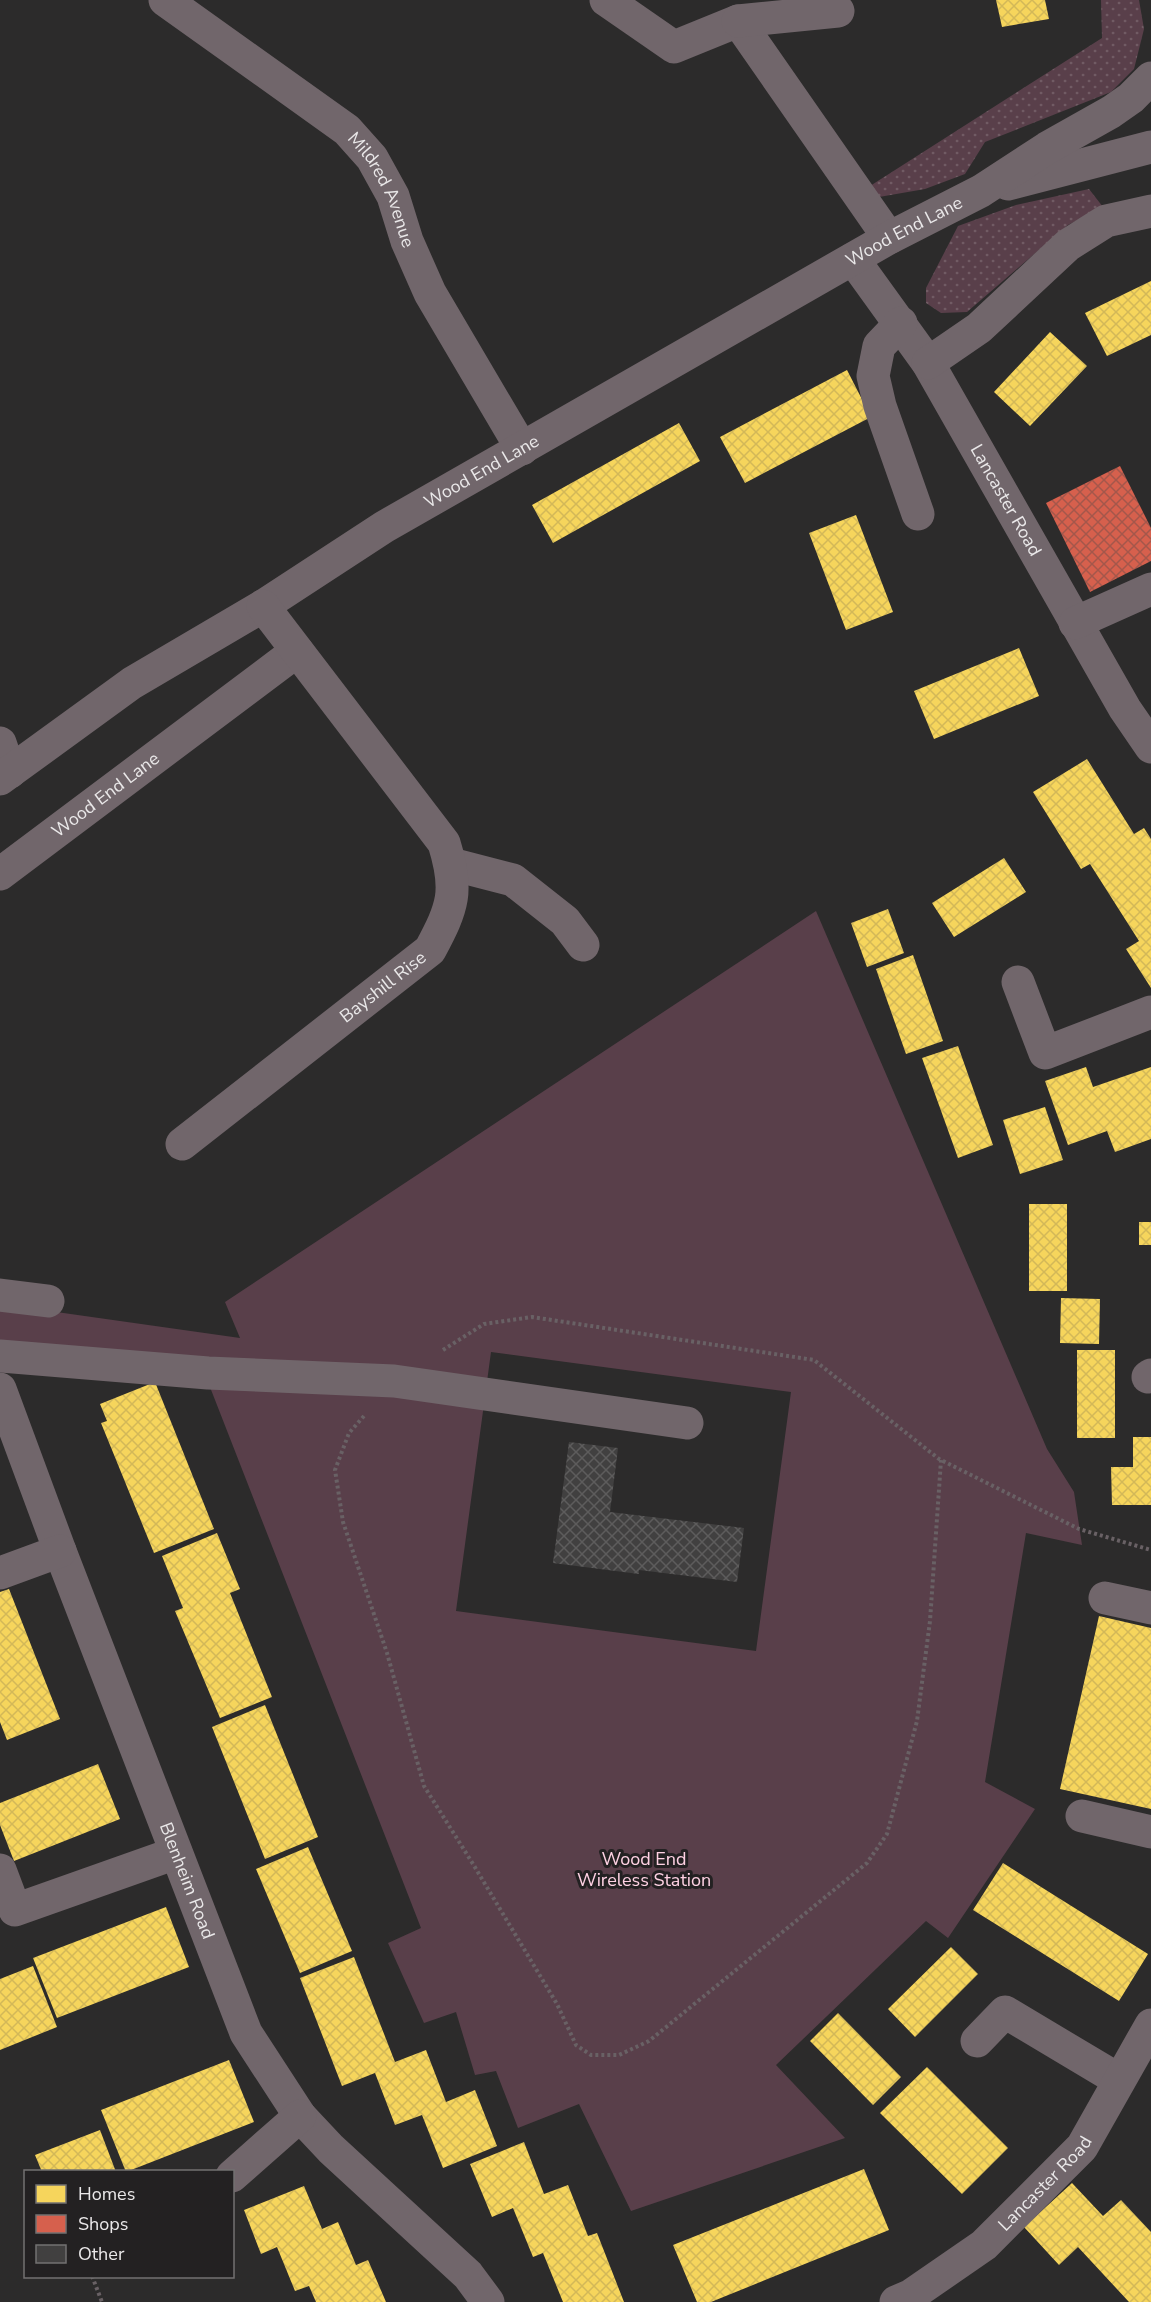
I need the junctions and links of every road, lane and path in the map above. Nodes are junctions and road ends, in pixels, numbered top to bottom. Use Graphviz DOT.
graph roads {
  1 [pos="165,0"];
  2 [pos="606,0"];
  3 [pos="838,10"];
  4 [pos="738,21"];
  5 [pos="1151,78"];
  6 [pos="1151,147"];
  7 [pos="981,191"];
  8 [pos="1151,211"];
  9 [pos="889,238"];
  10 [pos="853,259"];
  11 [pos="901,323"];
  12 [pos="928,363"];
  13 [pos="522,449"];
  14 [pos="918,514"];
  15 [pos="1151,590"];
  16 [pos="263,606"];
  17 [pos="1075,623"];
  18 [pos="297,651"];
  19 [pos="1151,747"];
  20 [pos="3,765"];
  21 [pos="450,864"];
  22 [pos="0,874"];
  23 [pos="583,945"];
  24 [pos="1018,982"];
  25 [pos="1151,1012"];
  26 [pos="182,1144"];
  27 [pos="0,1295"];
  28 [pos="48,1301"];
  29 [pos="0,1356"];
  30 [pos="394,1381"];
  31 [pos="0,1389"];
  32 [pos="687,1423"];
  33 [pos="941,1460"];
  34 [pos="1151,1550"];
  35 [pos="60,1551"];
  36 [pos="0,1573"];
  37 [pos="1105,1598"];
  38 [pos="1151,1608"];
  39 [pos="1082,1816"];
  40 [pos="1151,1832"];
  41 [pos="176,1853"];
  42 [pos="0,1869"];
  43 [pos="1151,2025"];
  44 [pos="977,2041"];
  45 [pos="1119,2080"];
  46 [pos="300,2116"];
  47 [pos="234,2174"];
  48 [pos="92,2278"];
  49 [pos="102,2302"];
  50 [pos="488,2302"];
  51 [pos="897,2302"];
  1 -- 13 [label="street, Mildred Avenue"];
  2 -- 4 [label="street"];
  3 -- 4 [label="street"];
  4 -- 9 [label="street"];
  5 -- 7 [label="street, Wood End Lane"];
  6 -- 7 [label="street, Wood End Lane"];
  7 -- 9 [label="street, Wood End Lane"];
  8 -- 12 [label="street"];
  9 -- 10 [label="street, Wood End Lane"];
  10 -- 11 [label="street, Lancaster Road"];
  10 -- 13 [label="street, Wood End Lane"];
  11 -- 12 [label="street, Lancaster Road"];
  11 -- 14 [label="street"];
  12 -- 17 [label="street, Lancaster Road"];
  13 -- 16 [label="street, Wood End Lane"];
  15 -- 17 [label="street"];
  16 -- 18 [label="street, Bayshill Rise"];
  16 -- 20 [label="street, Wood End Lane"];
  17 -- 19 [label="street, Lancaster Road"];
  18 -- 21 [label="street, Bayshill Rise"];
  18 -- 22 [label="street, Wood End Lane"];
  21 -- 23 [label="street"];
  21 -- 26 [label="street, Bayshill Rise"];
  24 -- 25 [label="street"];
  27 -- 28 [label="street"];
  29 -- 30 [label="street"];
  30 -- 32 [label="street"];
  30 -- 33 [label="path"];
  30 -- 33 [label="path"];
  31 -- 35 [label="street, Blenheim Road"];
  33 -- 34 [label="path"];
  35 -- 36 [label="street"];
  35 -- 41 [label="street, Blenheim Road"];
  37 -- 38 [label="street"];
  39 -- 40 [label="street"];
  41 -- 42 [label="street"];
  41 -- 46 [label="street, Blenheim Road"];
  43 -- 45 [label="street, Lancaster Road"];
  44 -- 45 [label="street"];
  45 -- 51 [label="street, Lancaster Road"];
  46 -- 47 [label="street"];
  46 -- 50 [label="street, Blenheim Road"];
  48 -- 49 [label="path"];
}
